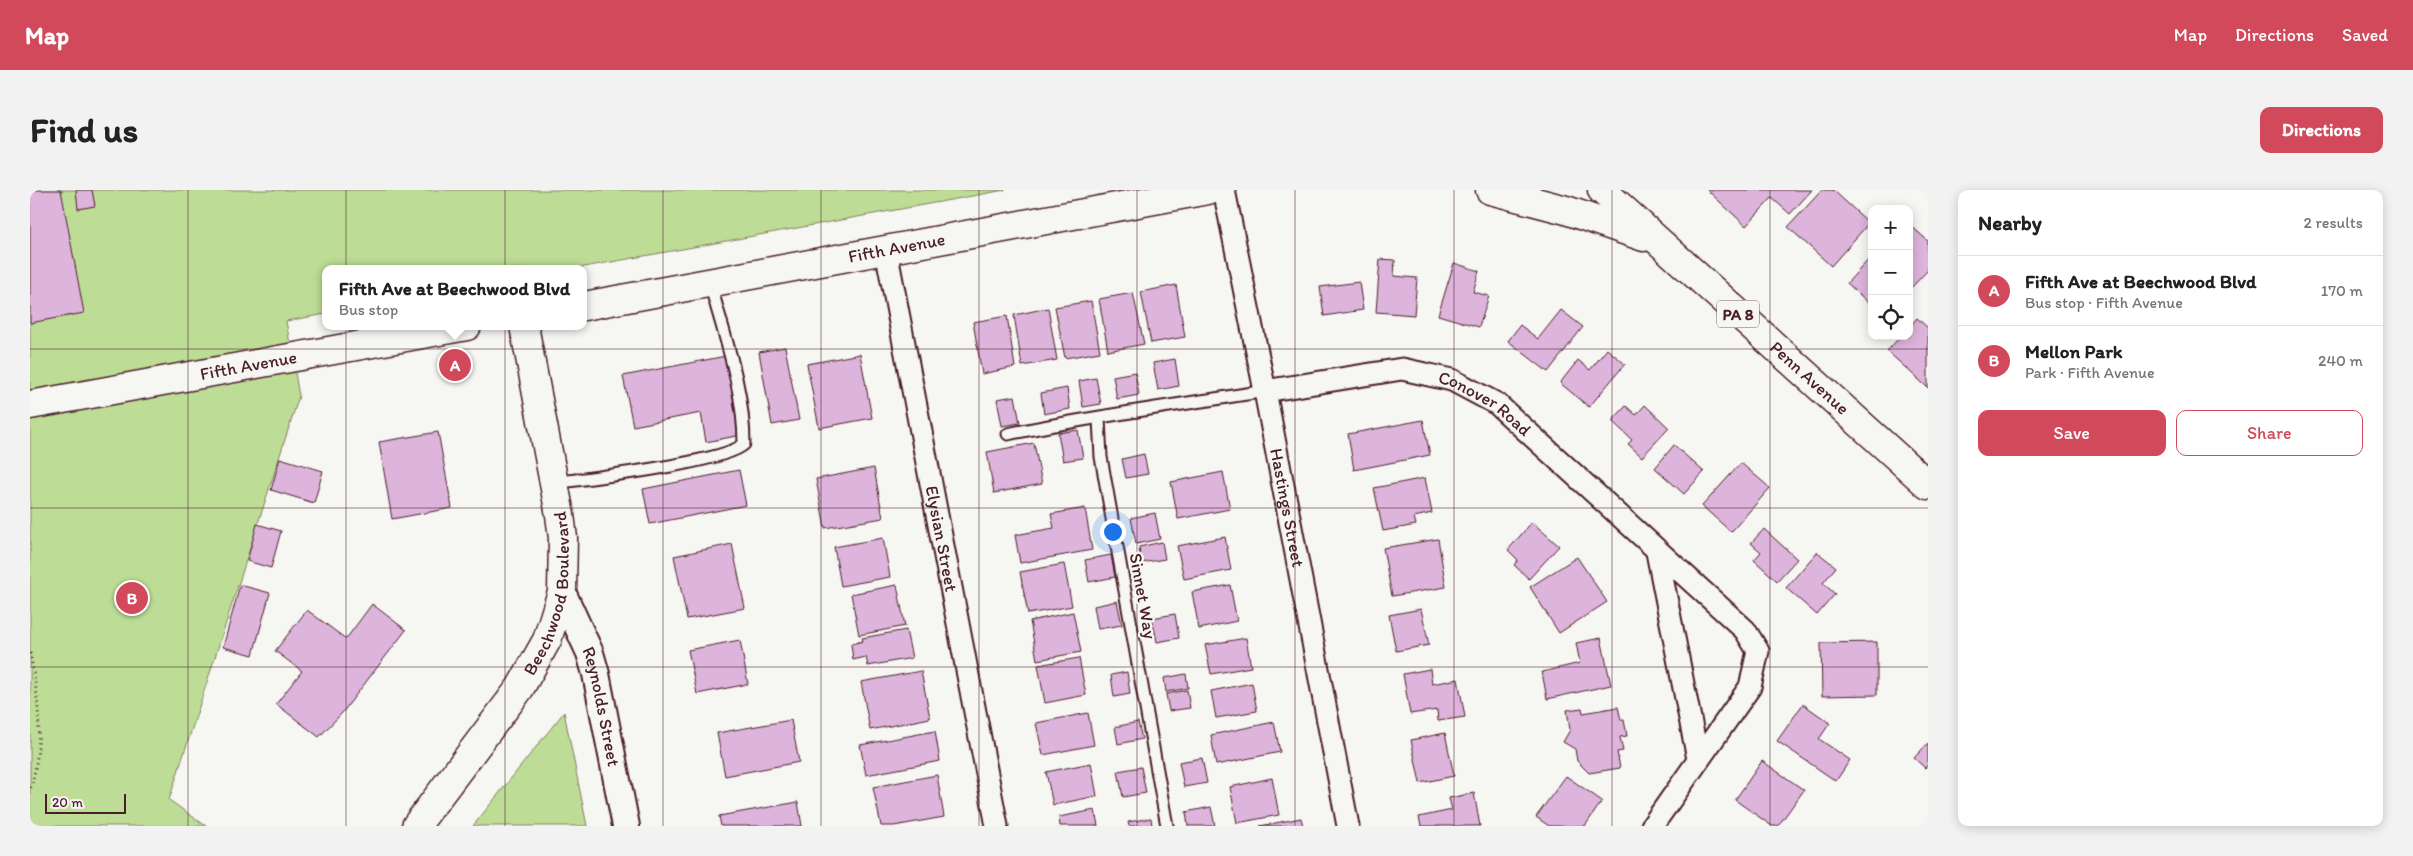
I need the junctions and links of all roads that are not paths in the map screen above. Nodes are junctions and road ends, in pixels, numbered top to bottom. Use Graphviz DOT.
graph roads {
  1 [pos="1208,190"];
  2 [pos="1224,190"];
  3 [pos="1490,190"];
  4 [pos="1602,190"];
  5 [pos="1659,243"];
  6 [pos="886,250"];
  7 [pos="710,283"];
  8 [pos="587,305"];
  9 [pos="445,330"];
  10 [pos="525,330"];
  11 [pos="1265,390"];
  12 [pos="30,405"];
  13 [pos="1099,419"];
  14 [pos="1008,434"];
  15 [pos="554,484"];
  16 [pos="1928,485"];
  17 [pos="1657,552"];
  18 [pos="562,592"];
  19 [pos="1698,759"];
  20 [pos="416,826"];
  21 [pos="626,826"];
  22 [pos="997,826"];
  23 [pos="1167,826"];
  24 [pos="1348,826"];
  25 [pos="1652,826"];
  1 -- 6 [label="main road, Fifth Avenue"];
  2 -- 11 [label="street, Hastings Street"];
  3 -- 5 [label="main road"];
  4 -- 5 [label="main road, Penn Avenue / PA 8"];
  5 -- 16 [label="main road, Penn Avenue / PA 8"];
  6 -- 7 [label="main road, Fifth Avenue"];
  6 -- 22 [label="street, Elysian Street"];
  7 -- 8 [label="main road, Fifth Avenue"];
  7 -- 15 [label="lane"];
  9 -- 12 [label="main road, Fifth Avenue"];
  10 -- 15 [label="main road, Beechwood Boulevard"];
  11 -- 13 [label="lane"];
  11 -- 17 [label="street, Conover Road"];
  11 -- 24 [label="street, Hastings Street"];
  13 -- 14 [label="lane"];
  13 -- 23 [label="lane, Sinnet Way"];
  15 -- 18 [label="main road, Beechwood Boulevard"];
  17 -- 19 [label="street"];
  17 -- 19 [label="street, Conover Road"];
  18 -- 20 [label="main road, Beechwood Boulevard"];
  18 -- 21 [label="street, Reynolds Street"];
  19 -- 25 [label="street, Conover Road"];
}
